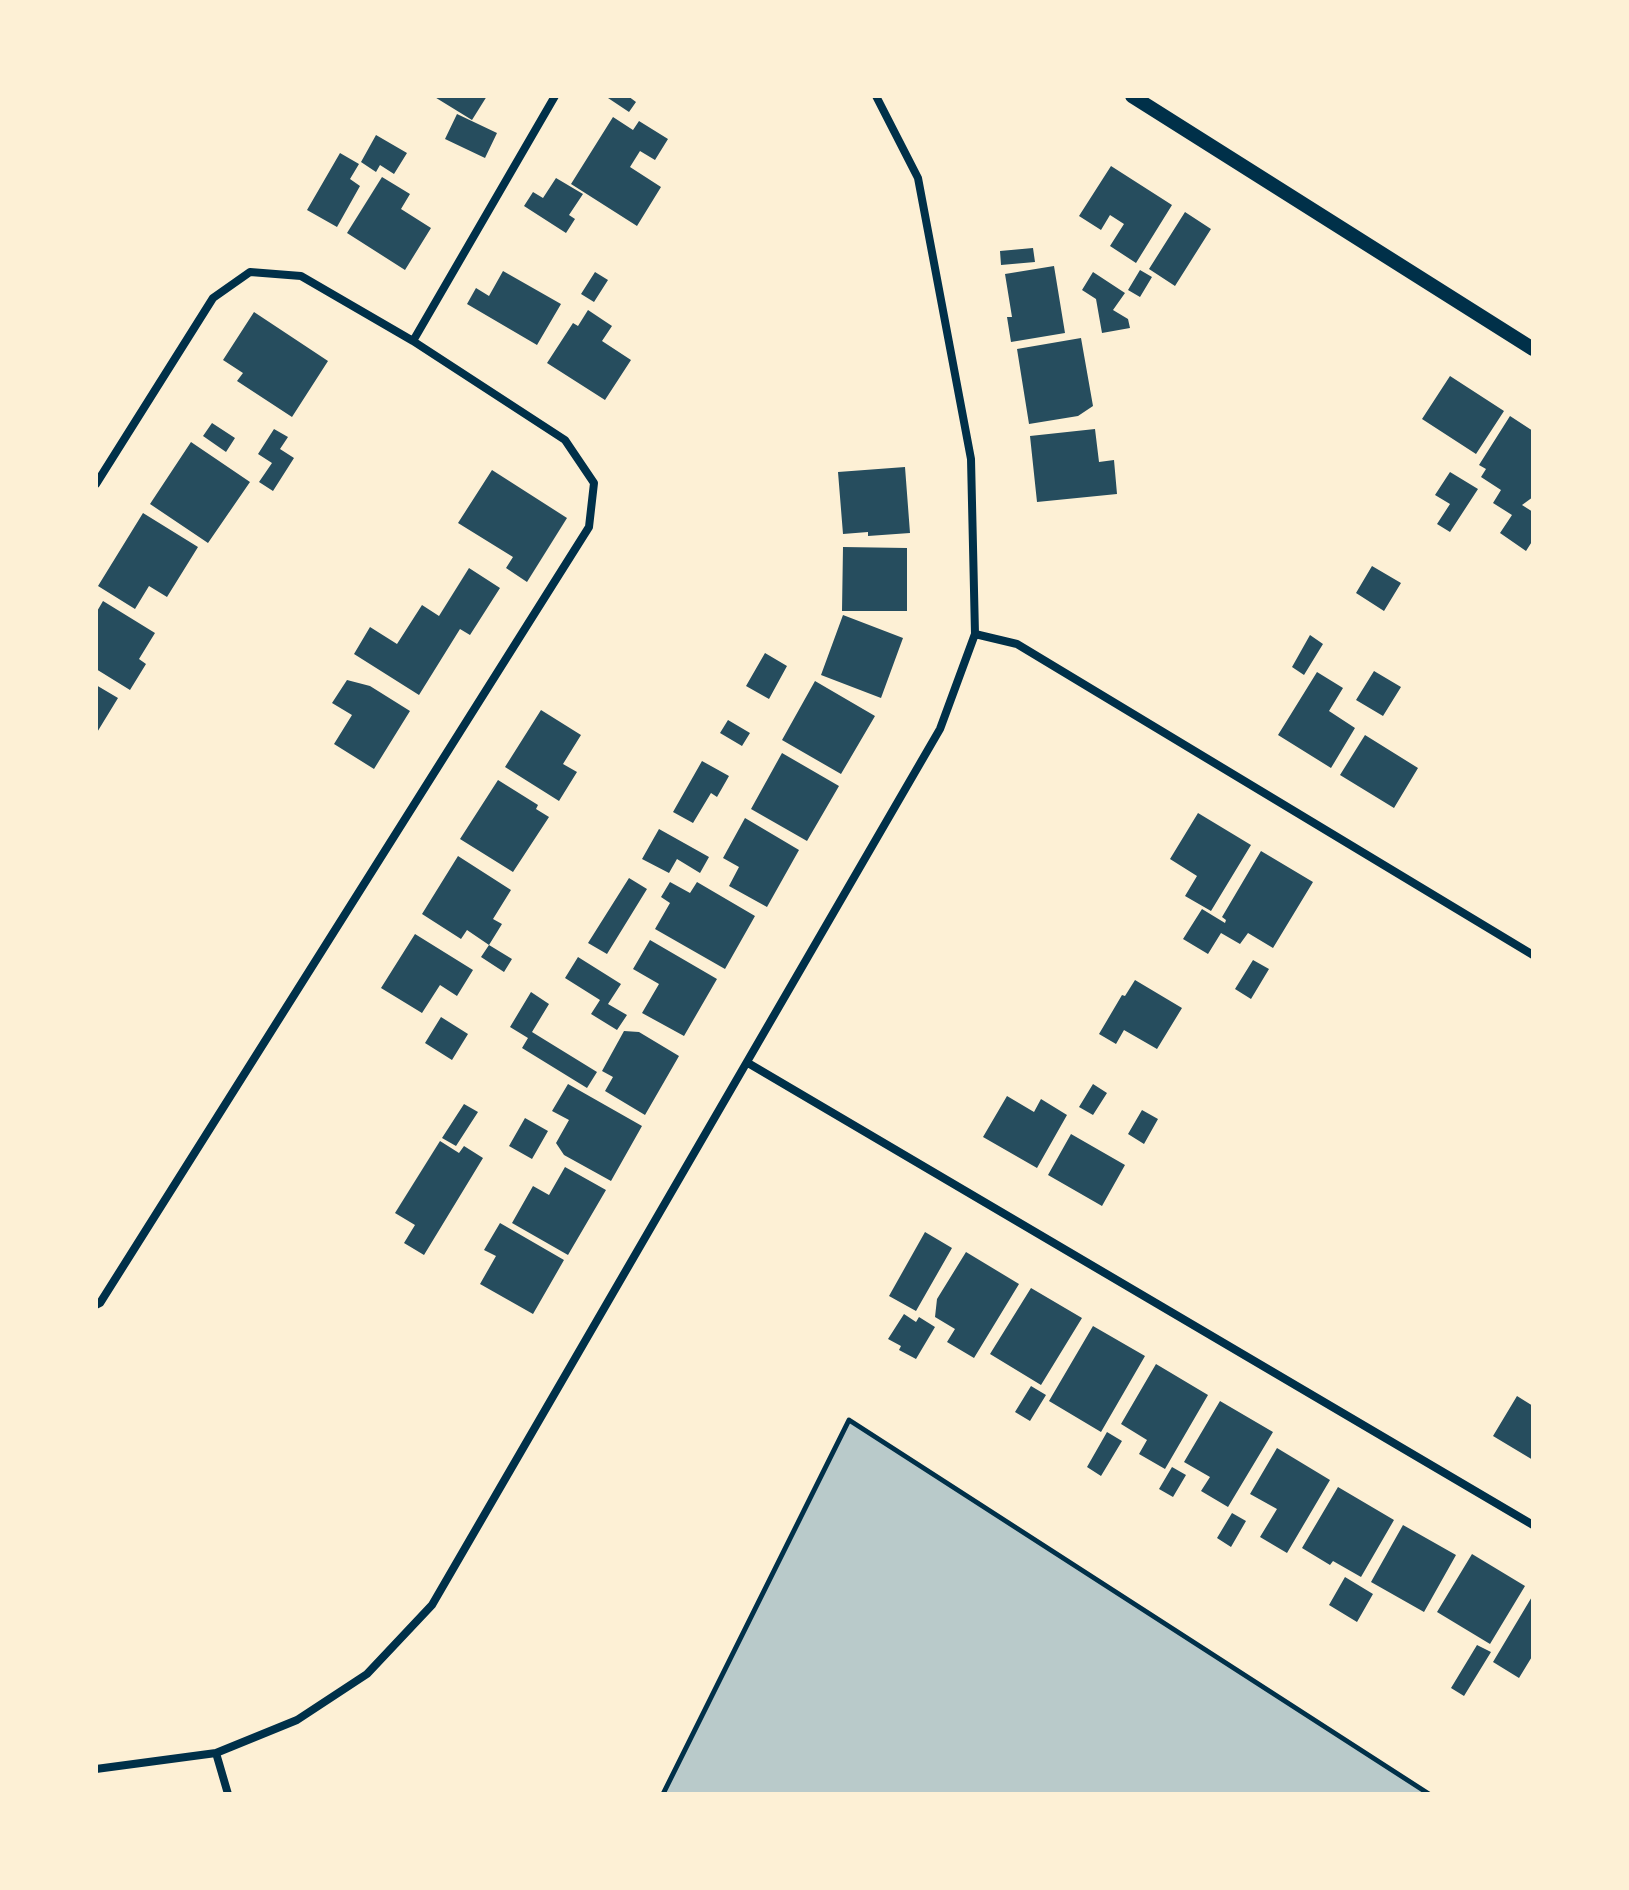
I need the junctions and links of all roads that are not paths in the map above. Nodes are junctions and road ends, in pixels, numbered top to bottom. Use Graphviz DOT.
graph roads {
  1 [pos="555,96"];
  2 [pos="876,96"];
  3 [pos="1132,96"];
  4 [pos="413,341"];
  5 [pos="1533,349"];
  6 [pos="96,484"];
  7 [pos="975,634"];
  8 [pos="1533,955"];
  9 [pos="748,1063"];
  10 [pos="96,1305"];
  11 [pos="1533,1525"];
  12 [pos="216,1753"];
  13 [pos="96,1769"];
  14 [pos="228,1794"];
  1 -- 4 [label="street"];
  2 -- 7 [label="street"];
  3 -- 5 [label="street"];
  4 -- 6 [label="street"];
  4 -- 10 [label="street"];
  7 -- 8 [label="street"];
  7 -- 9 [label="street"];
  9 -- 11 [label="street"];
  9 -- 12 [label="street"];
  12 -- 13 [label="street"];
  12 -- 14 [label="street"];
}
